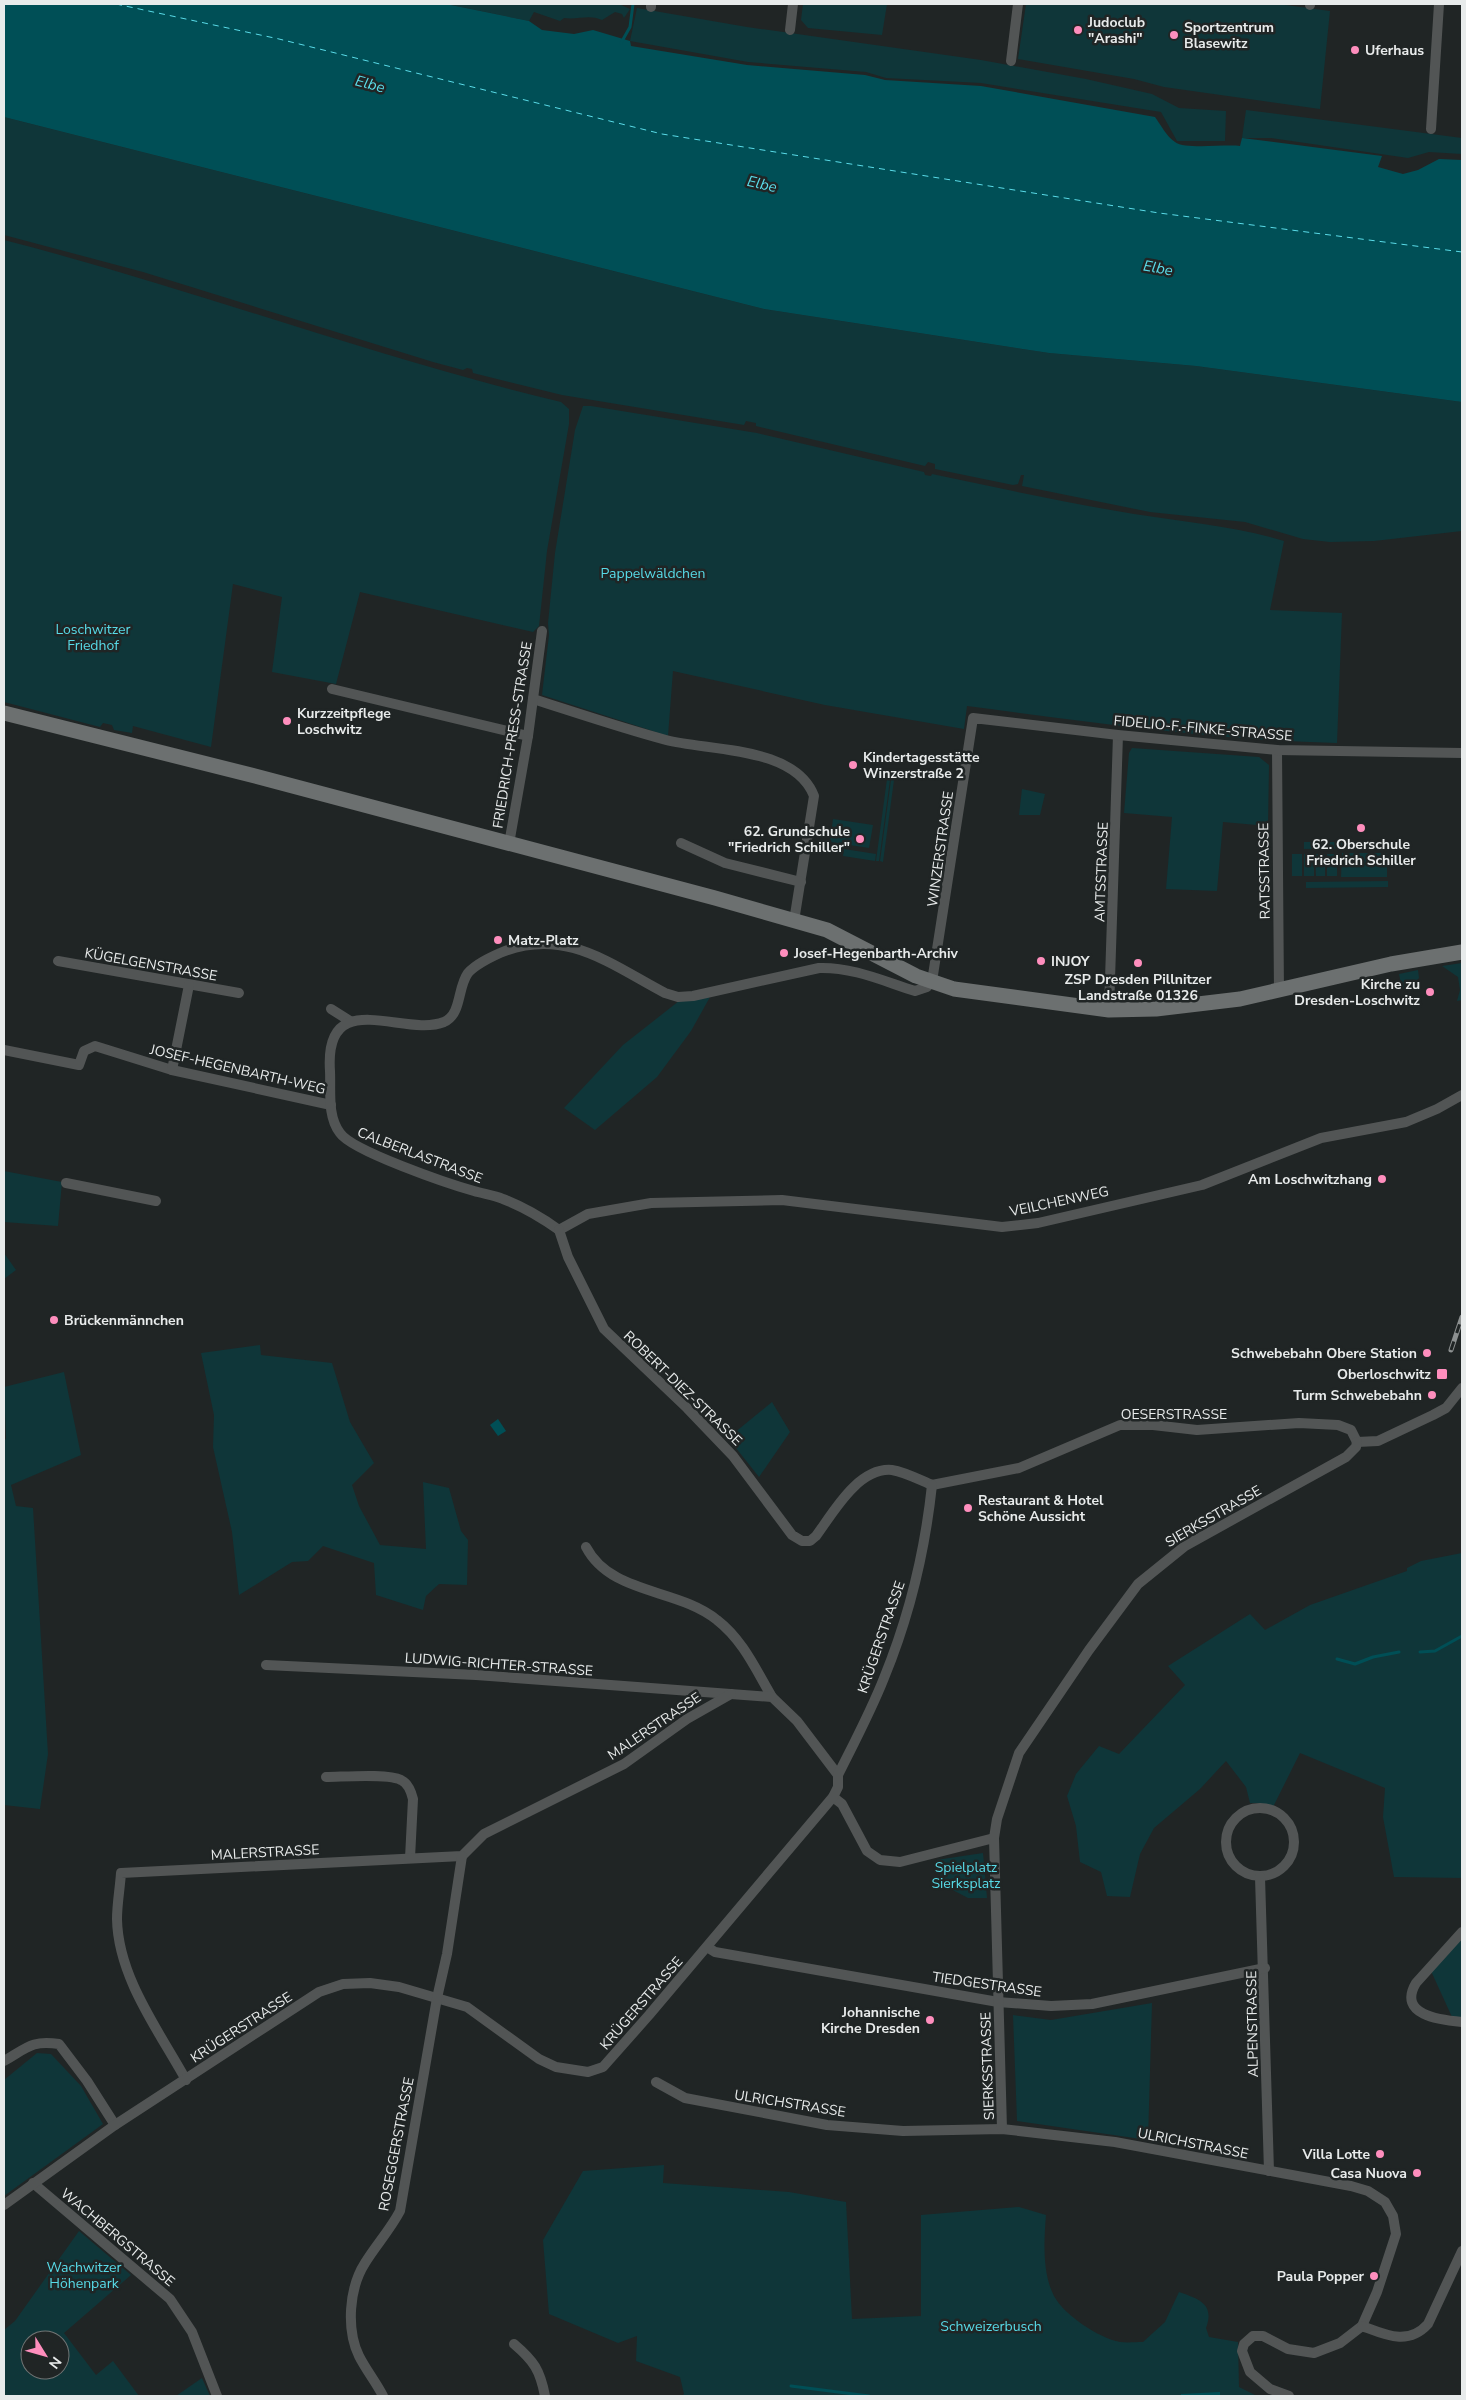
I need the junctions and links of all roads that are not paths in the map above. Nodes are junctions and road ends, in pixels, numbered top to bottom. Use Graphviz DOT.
graph roads {
  1 [pos="793,4"];
  2 [pos="1018,4"];
  3 [pos="1439,4"];
  4 [pos="790,30"];
  5 [pos="1011,61"];
  6 [pos="1431,129"];
  7 [pos="542,631"];
  8 [pos="332,689"];
  9 [pos="534,700"];
  10 [pos="4,712"];
  11 [pos="973,718"];
  12 [pos="1118,735"];
  13 [pos="528,736"];
  14 [pos="1277,750"];
  15 [pos="1462,753"];
  16 [pos="680,843"];
  17 [pos="509,844"];
  18 [pos="801,882"];
  19 [pos="794,921"];
  20 [pos="1462,952"];
  21 [pos="58,961"];
  22 [pos="929,982"];
  23 [pos="189,985"];
  24 [pos="1279,992"];
  25 [pos="239,993"];
  26 [pos="331,1010"];
  27 [pos="1109,1010"];
  28 [pos="350,1022"];
  29 [pos="4,1050"];
  30 [pos="172,1070"];
  31 [pos="1462,1095"];
  32 [pos="330,1105"];
  33 [pos="66,1183"];
  34 [pos="156,1201"];
  35 [pos="559,1230"];
  36 [pos="1462,1388"];
  37 [pos="1357,1442"];
  38 [pos="932,1485"];
  39 [pos="586,1547"];
  40 [pos="266,1665"];
  41 [pos="731,1694"];
  42 [pos="772,1698"];
  43 [pos="838,1775"];
  44 [pos="326,1777"];
  45 [pos="833,1797"];
  46 [pos="994,1838"];
  47 [pos="462,1856"];
  48 [pos="410,1858"];
  49 [pos="1260,1877"];
  50 [pos="1462,1932"];
  51 [pos="707,1947"];
  52 [pos="1264,1968"];
  53 [pos="437,1998"];
  54 [pos="998,2002"];
  55 [pos="1462,2022"];
  56 [pos="4,2061"];
  57 [pos="186,2080"];
  58 [pos="656,2082"];
  59 [pos="115,2125"];
  60 [pos="1002,2129"];
  61 [pos="1269,2171"];
  62 [pos="33,2183"];
  63 [pos="4,2205"];
  64 [pos="1462,2251"];
  65 [pos="1362,2326"];
  66 [pos="514,2344"];
  67 [pos="217,2396"];
  68 [pos="383,2396"];
  69 [pos="545,2396"];
  70 [pos="1289,2396"];
  1 -- 4 [label="street"];
  2 -- 5 [label="street"];
  3 -- 6 [label="street"];
  7 -- 9 [label="street, FRIEDRICH-PRESS-STRASSE"];
  8 -- 13 [label="street"];
  9 -- 13 [label="street, FRIEDRICH-PRESS-STRASSE"];
  9 -- 18 [label="street"];
  10 -- 17 [label="main road"];
  11 -- 12 [label="street, FIDELIO-F.-FINKE-STRASSE"];
  11 -- 22 [label="street, WINZERSTRASSE"];
  12 -- 14 [label="street, FIDELIO-F.-FINKE-STRASSE"];
  12 -- 27 [label="street, AMTSSTRASSE"];
  13 -- 17 [label="street, FRIEDRICH-PRESS-STRASSE"];
  14 -- 15 [label="street, FIDELIO-F.-FINKE-STRASSE"];
  14 -- 24 [label="street, RATSSTRASSE"];
  16 -- 18 [label="street"];
  17 -- 19 [label="main road"];
  18 -- 19 [label="street"];
  19 -- 22 [label="main road"];
  20 -- 24 [label="main road"];
  21 -- 23 [label="street, KÜGELGENSTRASSE"];
  22 -- 27 [label="main road"];
  22 -- 28 [label="street"];
  23 -- 25 [label="street, KÜGELGENSTRASSE"];
  23 -- 30 [label="street"];
  24 -- 27 [label="main road"];
  26 -- 28 [label="street"];
  28 -- 32 [label="street, CALBERLASTRASSE"];
  29 -- 30 [label="street, JOSEF-HEGENBARTH-WEG"];
  30 -- 32 [label="street, JOSEF-HEGENBARTH-WEG"];
  31 -- 35 [label="street, VEILCHENWEG"];
  32 -- 35 [label="street, CALBERLASTRASSE"];
  33 -- 34 [label="street"];
  35 -- 38 [label="street, ROBERT-DIEZ-STRASSE"];
  36 -- 37 [label="street"];
  37 -- 38 [label="street, OESERSTRASSE"];
  37 -- 46 [label="street, SIERKSSTRASSE"];
  38 -- 43 [label="street, KRÜGERSTRASSE"];
  39 -- 42 [label="street"];
  40 -- 41 [label="street, LUDWIG-RICHTER-STRASSE"];
  41 -- 42 [label="street"];
  41 -- 47 [label="street, MALERSTRASSE"];
  42 -- 43 [label="street"];
  43 -- 45 [label="street, KRÜGERSTRASSE"];
  44 -- 48 [label="street"];
  45 -- 46 [label="street"];
  45 -- 51 [label="street, KRÜGERSTRASSE"];
  46 -- 54 [label="street, SIERKSSTRASSE"];
  47 -- 48 [label="street, MALERSTRASSE"];
  47 -- 53 [label="street, ROSEGGERSTRASSE"];
  48 -- 57 [label="street, MALERSTRASSE"];
  49 -- 49 [label="street"];
  49 -- 52 [label="street, ALPENSTRASSE"];
  50 -- 55 [label="street"];
  51 -- 53 [label="street, KRÜGERSTRASSE"];
  51 -- 54 [label="street, TIEDGESTRASSE"];
  52 -- 54 [label="street, TIEDGESTRASSE"];
  52 -- 61 [label="street, ALPENSTRASSE"];
  53 -- 57 [label="street, KRÜGERSTRASSE"];
  53 -- 68 [label="street, ROSEGGERSTRASSE"];
  54 -- 60 [label="street, SIERKSSTRASSE"];
  56 -- 59 [label="street"];
  57 -- 59 [label="street, KRÜGERSTRASSE"];
  58 -- 60 [label="street, ULRICHSTRASSE"];
  59 -- 62 [label="street, KRÜGERSTRASSE"];
  60 -- 61 [label="street, ULRICHSTRASSE"];
  61 -- 65 [label="street, ULRICHSTRASSE"];
  62 -- 63 [label="street, KRÜGERSTRASSE"];
  62 -- 67 [label="street, WACHBERGSTRASSE"];
  64 -- 65 [label="street"];
  65 -- 70 [label="street, ULRICHSTRASSE"];
  66 -- 69 [label="street"];
}
